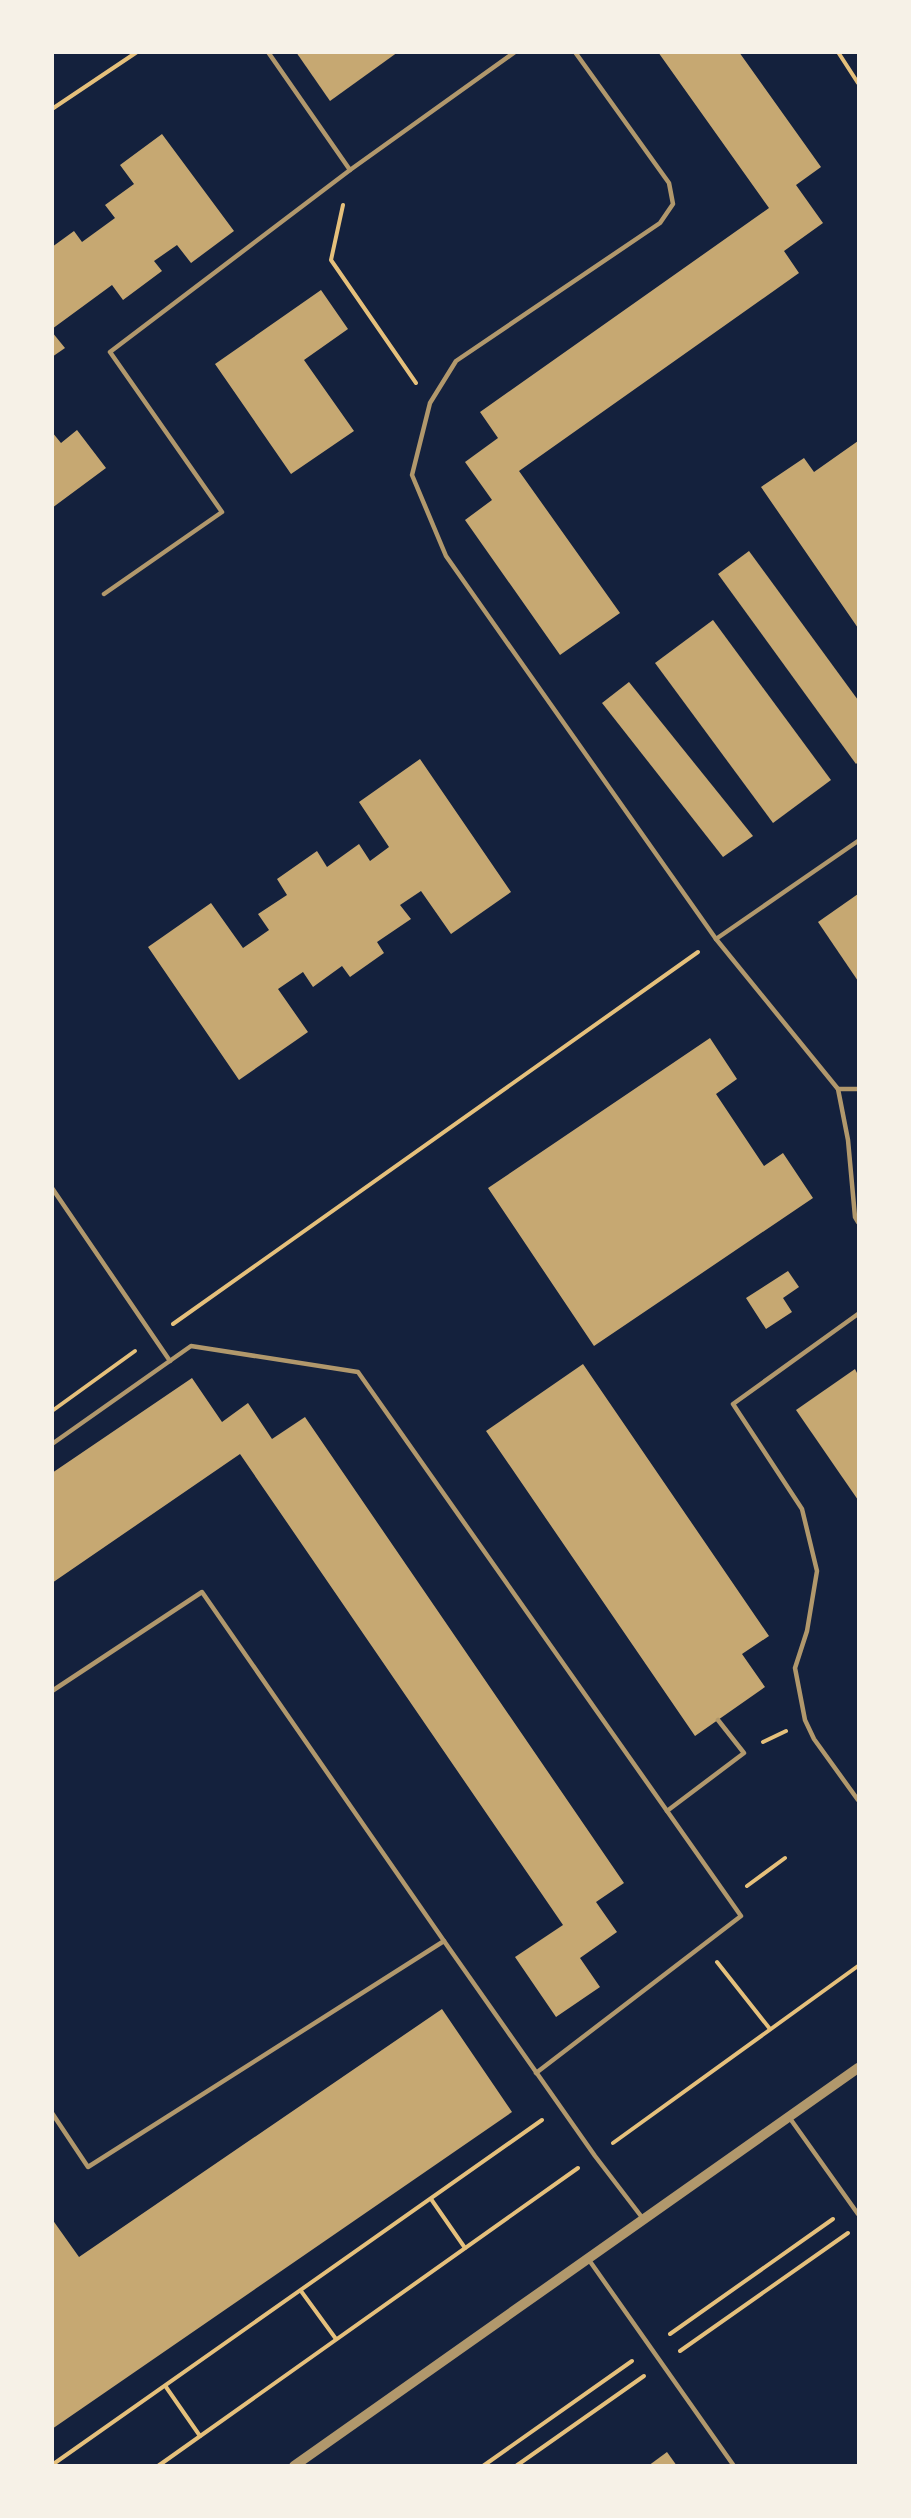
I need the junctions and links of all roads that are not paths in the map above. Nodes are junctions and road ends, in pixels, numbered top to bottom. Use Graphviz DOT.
graph roads {
  1 [pos="268,52"];
  2 [pos="515,52"];
  3 [pos="575,52"];
  4 [pos="350,170"];
  5 [pos="104,594"];
  6 [pos="858,841"];
  7 [pos="716,939"];
  8 [pos="838,1089"];
  9 [pos="858,1089"];
  10 [pos="52,1188"];
  11 [pos="858,1222"];
  12 [pos="858,1314"];
  13 [pos="170,1361"];
  14 [pos="52,1444"];
  15 [pos="52,1691"];
  16 [pos="718,1720"];
  17 [pos="858,1800"];
  18 [pos="667,1811"];
  19 [pos="444,1941"];
  20 [pos="858,2068"];
  21 [pos="536,2073"];
  22 [pos="52,2113"];
  23 [pos="789,2117"];
  24 [pos="858,2214"];
  25 [pos="644,2220"];
  26 [pos="588,2259"];
  27 [pos="294,2466"];
  28 [pos="734,2466"];
  1 -- 4 [label="lane"];
  2 -- 4 [label="lane"];
  3 -- 7 [label="lane"];
  4 -- 5 [label="lane"];
  6 -- 7 [label="lane"];
  7 -- 8 [label="lane"];
  8 -- 9 [label="lane"];
  8 -- 11 [label="lane"];
  10 -- 13 [label="lane"];
  12 -- 17 [label="lane"];
  13 -- 14 [label="lane"];
  13 -- 18 [label="lane"];
  15 -- 19 [label="lane"];
  16 -- 18 [label="lane"];
  18 -- 21 [label="lane"];
  19 -- 21 [label="lane"];
  19 -- 22 [label="lane"];
  20 -- 23 [label="street"];
  21 -- 25 [label="lane"];
  23 -- 24 [label="lane"];
  23 -- 25 [label="street"];
  25 -- 26 [label="street"];
  26 -- 27 [label="street"];
  26 -- 28 [label="lane"];
}
